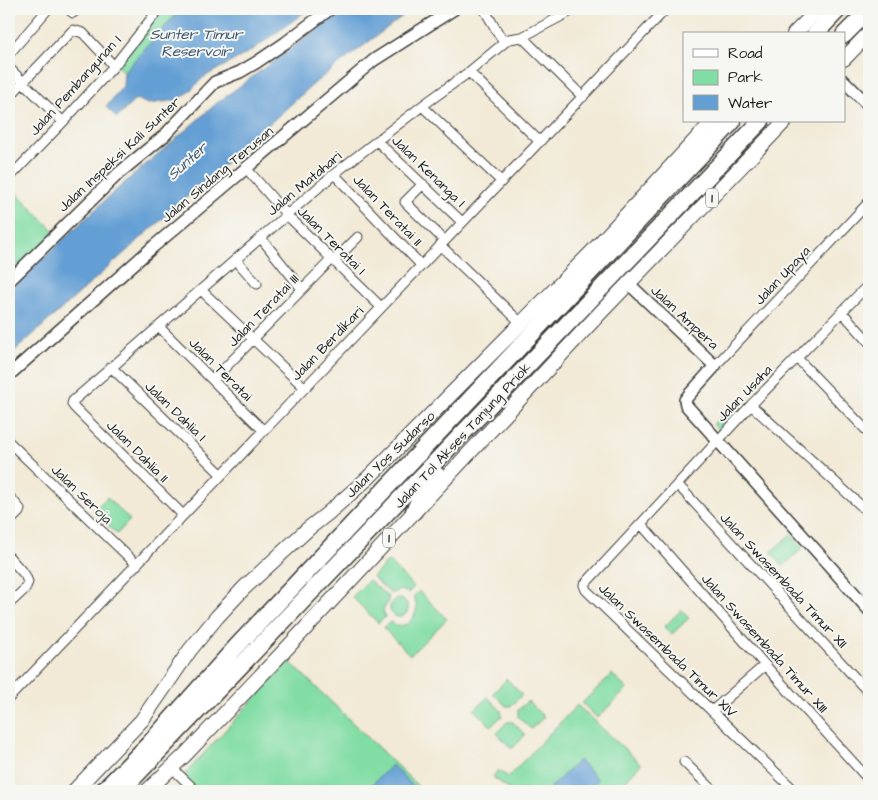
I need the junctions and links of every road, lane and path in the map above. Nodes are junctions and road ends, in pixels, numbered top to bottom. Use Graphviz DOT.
graph roads {
  1 [pos="48,9"];
  2 [pos="68,9"];
  3 [pos="78,9"];
  4 [pos="159,9"];
  5 [pos="330,9"];
  6 [pos="454,9"];
  7 [pos="484,9"];
  8 [pos="575,9"];
  9 [pos="666,9"];
  10 [pos="819,9"];
  11 [pos="838,9"];
  12 [pos="869,10"];
  13 [pos="796,32"];
  14 [pos="817,32"];
  15 [pos="846,33"];
  16 [pos="869,33"];
  17 [pos="522,37"];
  18 [pos="504,42"];
  19 [pos="9,54"];
  20 [pos="846,57"];
  21 [pos="114,66"];
  22 [pos="9,68"];
  23 [pos="469,72"];
  24 [pos="23,83"];
  25 [pos="846,83"];
  26 [pos="9,97"];
  27 [pos="583,97"];
  28 [pos="422,106"];
  29 [pos="869,106"];
  30 [pos="63,122"];
  31 [pos="712,122"];
  32 [pos="732,122"];
  33 [pos="760,122"];
  34 [pos="784,122"];
  35 [pos="377,141"];
  36 [pos="540,142"];
  37 [pos="246,168"];
  38 [pos="334,174"];
  39 [pos="9,178"];
  40 [pos="501,181"];
  41 [pos="423,184"];
  42 [pos="869,202"];
  43 [pos="288,215"];
  44 [pos="462,222"];
  45 [pos="358,237"];
  46 [pos="260,238"];
  47 [pos="442,243"];
  48 [pos="633,254"];
  49 [pos="236,260"];
  50 [pos="333,260"];
  51 [pos="421,265"];
  52 [pos="9,281"];
  53 [pos="628,283"];
  54 [pos="257,284"];
  55 [pos="869,284"];
  56 [pos="302,289"];
  57 [pos="201,290"];
  58 [pos="381,307"];
  59 [pos="842,312"];
  60 [pos="521,323"];
  61 [pos="159,327"];
  62 [pos="254,340"];
  63 [pos="869,342"];
  64 [pos="797,358"];
  65 [pos="715,366"];
  66 [pos="111,367"];
  67 [pos="9,375"];
  68 [pos="212,380"];
  69 [pos="304,388"];
  70 [pos="751,406"];
  71 [pos="74,407"];
  72 [pos="263,430"];
  73 [pos="869,433"];
  74 [pos="718,440"];
  75 [pos="9,442"];
  76 [pos="221,474"];
  77 [pos="678,485"];
  78 [pos="9,496"];
  79 [pos="414,511"];
  80 [pos="869,514"];
  81 [pos="183,515"];
  82 [pos="9,522"];
  83 [pos="641,524"];
  84 [pos="9,557"];
  85 [pos="137,565"];
  86 [pos="9,604"];
  87 [pos="869,610"];
  88 [pos="765,666"];
  89 [pos="202,690"];
  90 [pos="869,693"];
  91 [pos="9,698"];
  92 [pos="712,711"];
  93 [pos="684,762"];
  94 [pos="172,768"];
  95 [pos="869,780"];
  96 [pos="74,791"];
  97 [pos="91,791"];
  98 [pos="103,791"];
  99 [pos="121,791"];
  100 [pos="147,791"];
  101 [pos="196,791"];
  102 [pos="714,791"];
  103 [pos="795,791"];
  1 -- 19 [label="street"];
  2 -- 3 [label="street"];
  4 -- 21 [label="street, Jalan Pembangunan I"];
  5 -- 52 [label="street, Jalan Inspeksi Kali Sunter"];
  6 -- 37 [label="street, Jalan Sindang Terusan"];
  7 -- 18 [label="street"];
  8 -- 17 [label="street, Jalan Matahari"];
  9 -- 27 [label="street, Jalan Berdikari"];
  10 -- 13 [label="highway"];
  11 -- 14 [label="highway"];
  12 -- 15 [label="highway"];
  16 -- 20 [label="highway"];
  17 -- 18 [label="street, Jalan Matahari"];
  17 -- 27 [label="street"];
  18 -- 23 [label="street, Jalan Matahari"];
  21 -- 24 [label="street"];
  21 -- 30 [label="street, Jalan Pembangunan I"];
  22 -- 24 [label="street"];
  23 -- 28 [label="street, Jalan Matahari"];
  23 -- 36 [label="street"];
  24 -- 26 [label="street"];
  24 -- 30 [label="street"];
  25 -- 29 [label="street"];
  27 -- 36 [label="street, Jalan Berdikari"];
  28 -- 35 [label="street, Jalan Matahari"];
  28 -- 40 [label="street"];
  30 -- 39 [label="street, Jalan Pembangunan I"];
  31 -- 60 [label="highway, Jalan Yos Sudarso"];
  32 -- 89 [label="highway, Jalan Tol Akses Tanjung Priok / 1"];
  33 -- 48 [label="highway, Jalan Tol Akses Tanjung Priok / 1"];
  34 -- 53 [label="highway, 1"];
  35 -- 38 [label="street, Jalan Matahari"];
  35 -- 41 [label="street, Jalan Kenanga I"];
  36 -- 40 [label="street, Jalan Berdikari"];
  37 -- 43 [label="street, Jalan Teratai I"];
  37 -- 67 [label="street, Jalan Sindang Terusan"];
  38 -- 43 [label="street, Jalan Matahari"];
  38 -- 51 [label="street, Jalan Teratai II"];
  40 -- 44 [label="street, Jalan Berdikari"];
  41 -- 44 [label="street, Jalan Kenanga I"];
  41 -- 47 [label="street"];
  42 -- 65 [label="street, Jalan Upaya"];
  43 -- 46 [label="street, Jalan Matahari"];
  43 -- 50 [label="street, Jalan Teratai I"];
  44 -- 47 [label="street, Jalan Berdikari"];
  45 -- 50 [label="street, Jalan Teratai III"];
  46 -- 49 [label="street, Jalan Matahari"];
  46 -- 56 [label="street"];
  47 -- 51 [label="street, Jalan Berdikari"];
  47 -- 60 [label="street"];
  48 -- 79 [label="highway"];
  48 -- 89 [label="highway, Jalan Tol Akses Tanjung Priok / 1"];
  49 -- 54 [label="street"];
  49 -- 57 [label="street, Jalan Matahari"];
  50 -- 56 [label="street, Jalan Teratai III"];
  50 -- 58 [label="street, Jalan Teratai I"];
  51 -- 58 [label="street, Jalan Berdikari"];
  53 -- 65 [label="street, Jalan Ampera"];
  53 -- 79 [label="highway, 1"];
  55 -- 59 [label="street, Jalan Usaha"];
  56 -- 62 [label="street, Jalan Teratai III"];
  57 -- 61 [label="street, Jalan Matahari"];
  57 -- 62 [label="street"];
  58 -- 69 [label="street, Jalan Berdikari"];
  59 -- 63 [label="street"];
  59 -- 64 [label="street, Jalan Usaha"];
  60 -- 96 [label="highway, Jalan Yos Sudarso"];
  61 -- 66 [label="street, Jalan Matahari"];
  61 -- 68 [label="street, Jalan Teratai"];
  62 -- 68 [label="street, Jalan Teratai III"];
  62 -- 69 [label="street"];
  64 -- 70 [label="street, Jalan Usaha"];
  64 -- 73 [label="street"];
  65 -- 74 [label="street, Jalan Ampera"];
  66 -- 71 [label="street, Jalan Matahari"];
  66 -- 76 [label="street, Jalan Dahlia I"];
  68 -- 72 [label="street, Jalan Teratai"];
  69 -- 72 [label="street, Jalan Berdikari"];
  70 -- 74 [label="street, Jalan Usaha"];
  70 -- 80 [label="street"];
  71 -- 81 [label="street, Jalan Dahlia II"];
  72 -- 76 [label="street, Jalan Berdikari"];
  74 -- 77 [label="street, Jalan Usaha"];
  74 -- 87 [label="street"];
  75 -- 85 [label="street, Jalan Seroja"];
  76 -- 81 [label="street, Jalan Berdikari"];
  77 -- 83 [label="street, Jalan Usaha"];
  77 -- 90 [label="street, Jalan Swasembada Timur XII"];
  78 -- 82 [label="street"];
  79 -- 94 [label="highway, 1"];
  81 -- 85 [label="street, Jalan Berdikari"];
  83 -- 88 [label="street, Jalan Swasembada Timur XIII"];
  83 -- 92 [label="street, Jalan Swasembada Timur XIV"];
  84 -- 86 [label="street"];
  85 -- 91 [label="street, Jalan Berdikari"];
  88 -- 92 [label="street"];
  88 -- 95 [label="street, Jalan Swasembada Timur XIII"];
  89 -- 97 [label="highway"];
  89 -- 98 [label="highway, Jalan Tol Akses Tanjung Priok / 1"];
  89 -- 99 [label="highway, Jalan Tol Akses Tanjung Priok / 1"];
  92 -- 103 [label="street, Jalan Swasembada Timur XIV"];
  93 -- 102 [label="street"];
  94 -- 100 [label="highway, 1"];
  94 -- 101 [label="street"];
}
